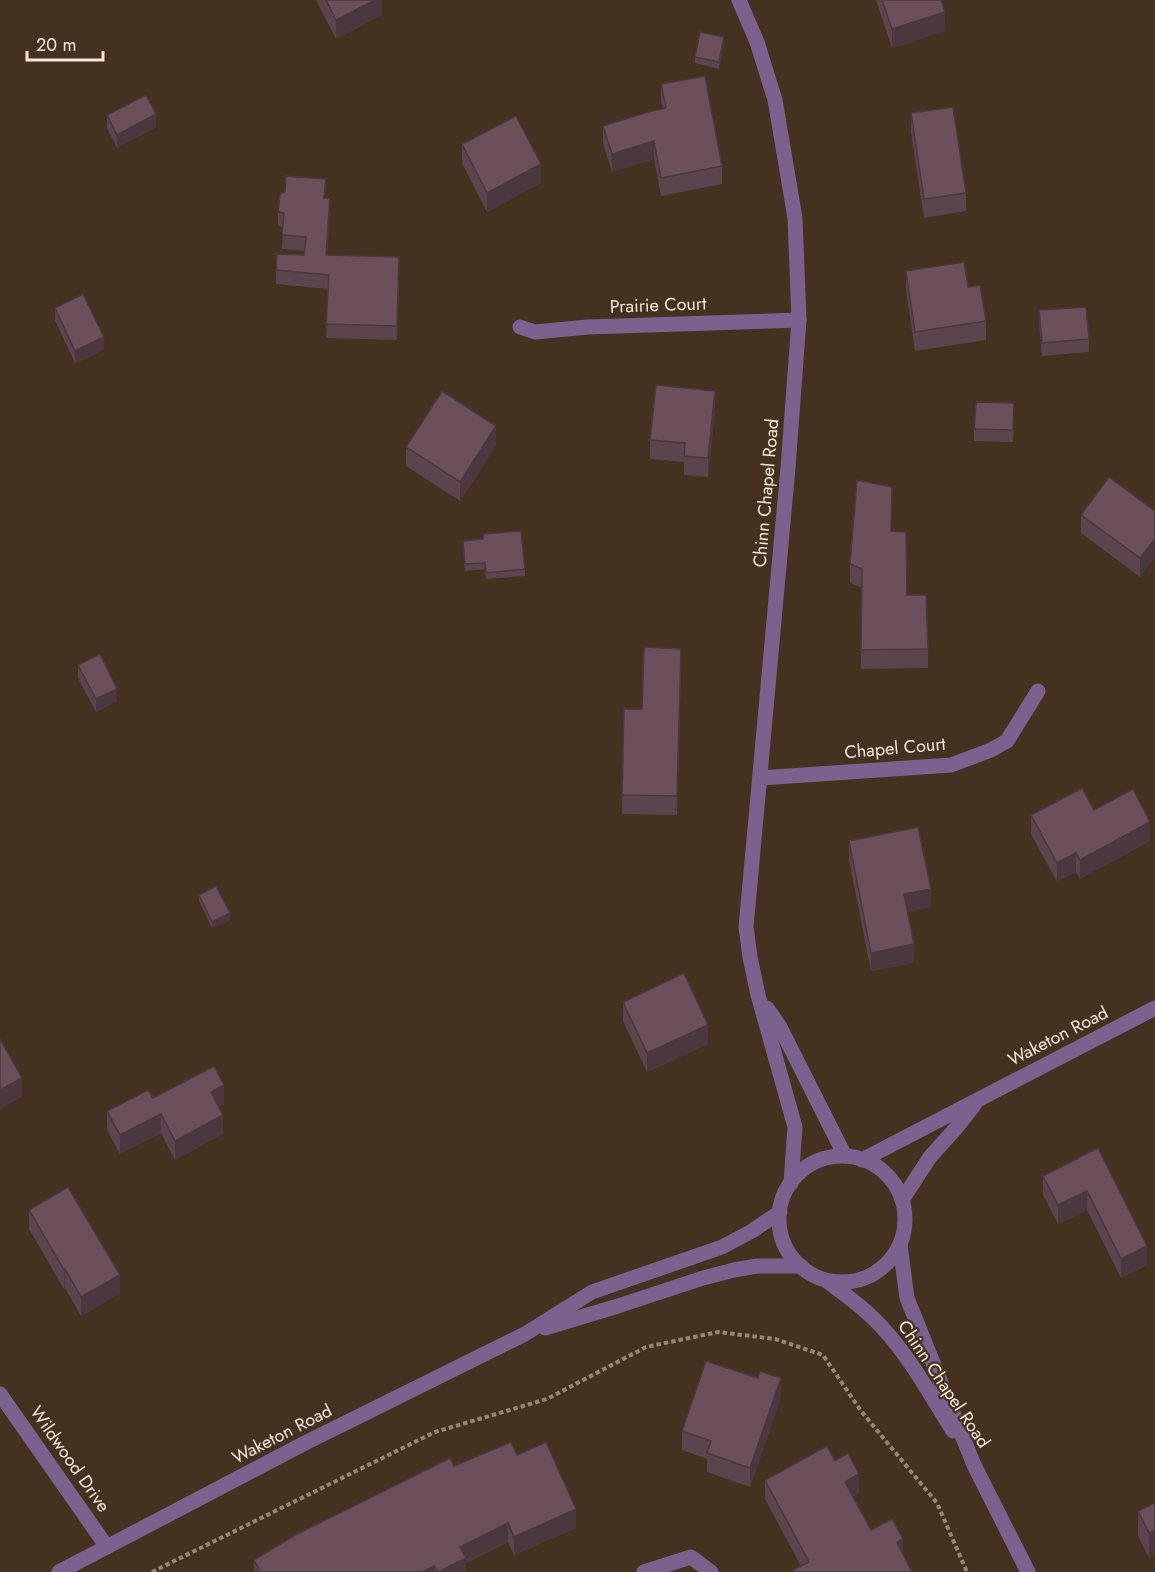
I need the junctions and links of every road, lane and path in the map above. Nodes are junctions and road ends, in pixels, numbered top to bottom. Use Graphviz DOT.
graph roads {
  1 [pos="740,0"];
  2 [pos="799,320"];
  3 [pos="520,327"];
  4 [pos="1038,691"];
  5 [pos="760,777"];
  6 [pos="758,995"];
  7 [pos="1155,1008"];
  8 [pos="978,1100"];
  9 [pos="844,1156"];
  10 [pos="862,1160"];
  11 [pos="791,1183"];
  12 [pos="902,1200"];
  13 [pos="780,1212"];
  14 [pos="900,1245"];
  15 [pos="801,1266"];
  16 [pos="826,1280"];
  17 [pos="525,1334"];
  18 [pos="0,1394"];
  19 [pos="974,1464"];
  20 [pos="107,1547"];
  21 [pos="59,1572"];
  22 [pos="152,1572"];
  23 [pos="644,1572"];
  24 [pos="711,1572"];
  25 [pos="967,1572"];
  26 [pos="1028,1572"];
  1 -- 2 [label="street, Chinn Chapel Road"];
  2 -- 3 [label="street, Prairie Court"];
  2 -- 5 [label="street, Chinn Chapel Road"];
  4 -- 5 [label="street, Chapel Court"];
  5 -- 6 [label="street, Chinn Chapel Road"];
  6 -- 9 [label="street, Chinn Chapel Road"];
  6 -- 11 [label="street, Chinn Chapel Road"];
  7 -- 8 [label="street, Waketon Road"];
  8 -- 10 [label="street, Waketon Road"];
  8 -- 12 [label="street, Waketon Road"];
  9 -- 10 [label="street"];
  9 -- 11 [label="street"];
  10 -- 12 [label="street"];
  11 -- 13 [label="street"];
  12 -- 14 [label="street"];
  13 -- 15 [label="street"];
  13 -- 17 [label="street, Waketon Road"];
  14 -- 16 [label="street"];
  14 -- 19 [label="street, Chinn Chapel Road"];
  15 -- 16 [label="street"];
  15 -- 17 [label="street, Waketon Road"];
  16 -- 19 [label="street, Chinn Chapel Road"];
  17 -- 20 [label="street, Waketon Road"];
  18 -- 20 [label="street, Wildwood Drive"];
  19 -- 26 [label="street, Chinn Chapel Road"];
  20 -- 21 [label="street, Waketon Road"];
  22 -- 25 [label="path"];
  23 -- 24 [label="street"];
}
